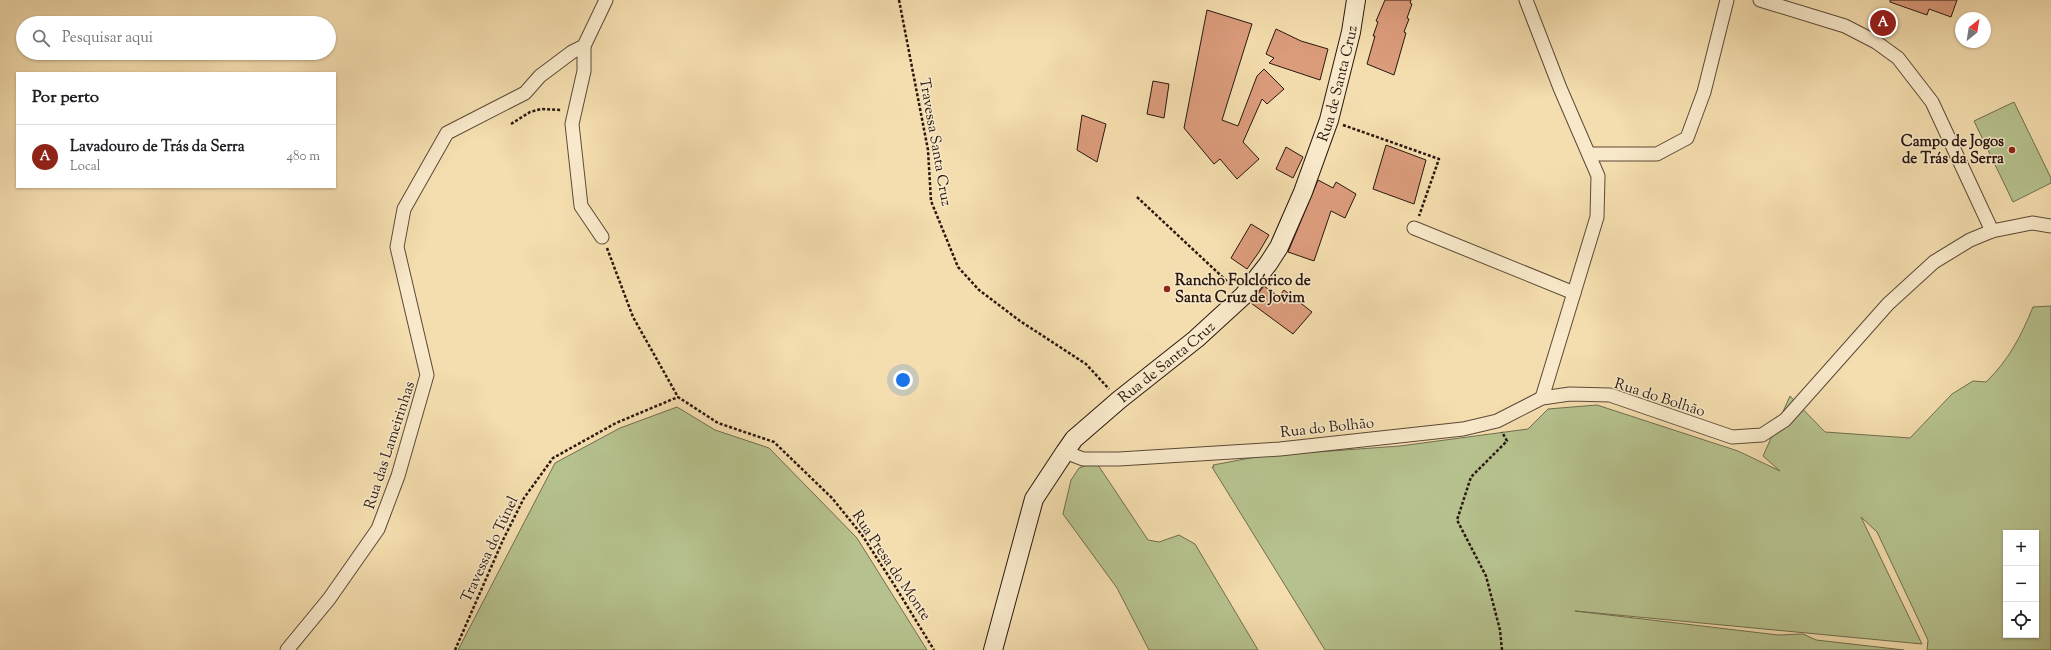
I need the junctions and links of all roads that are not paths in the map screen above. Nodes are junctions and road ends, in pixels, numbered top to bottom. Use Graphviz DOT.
graph roads {
  1 [pos="606,0"];
  2 [pos="1356,0"];
  3 [pos="1526,0"];
  4 [pos="1727,0"];
  5 [pos="1760,0"];
  6 [pos="584,46"];
  7 [pos="1589,154"];
  8 [pos="2051,226"];
  9 [pos="1414,228"];
  10 [pos="1992,230"];
  11 [pos="602,237"];
  12 [pos="1574,293"];
  13 [pos="1542,398"];
  14 [pos="1065,452"];
  15 [pos="287,650"];
  16 [pos="993,650"];
  1 -- 6 [label="street"];
  2 -- 14 [label="main road, Rua de Santa Cruz"];
  3 -- 7 [label="street"];
  4 -- 7 [label="street"];
  5 -- 10 [label="street"];
  6 -- 11 [label="street"];
  6 -- 15 [label="street, Rua das Lameirinhas"];
  7 -- 12 [label="street"];
  8 -- 10 [label="street, Rua do Bolhão"];
  9 -- 12 [label="street"];
  10 -- 13 [label="street, Rua do Bolhão"];
  12 -- 13 [label="street"];
  13 -- 14 [label="street, Rua do Bolhão"];
  14 -- 16 [label="main road, Rua de Santa Cruz"];
}
